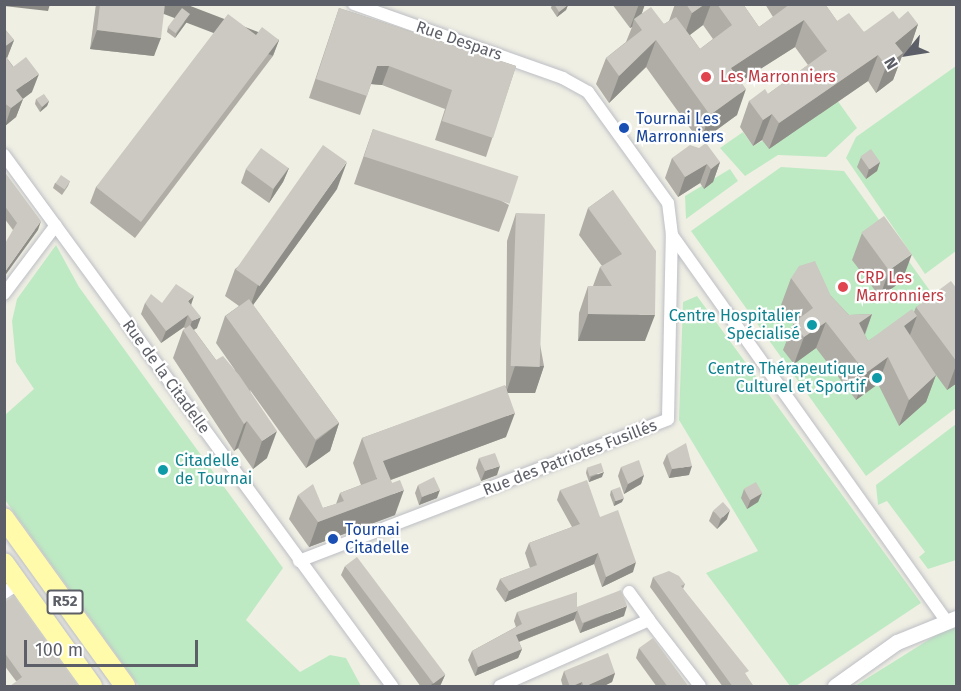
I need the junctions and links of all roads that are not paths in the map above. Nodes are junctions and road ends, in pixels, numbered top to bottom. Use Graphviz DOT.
graph roads {
  1 [pos="354,4"];
  2 [pos="563,78"];
  3 [pos="4,155"];
  4 [pos="56,225"];
  5 [pos="672,236"];
  6 [pos="4,294"];
  7 [pos="4,518"];
  8 [pos="299,561"];
  9 [pos="4,563"];
  10 [pos="12,588"];
  11 [pos="629,592"];
  12 [pos="951,618"];
  13 [pos="650,620"];
  14 [pos="92,687"];
  15 [pos="125,687"];
  16 [pos="392,687"];
  17 [pos="500,687"];
  18 [pos="700,687"];
  19 [pos="835,687"];
  1 -- 2 [label="street, Rue Despars"];
  2 -- 5 [label="street, Rue des Patriotes Fusillés"];
  3 -- 4 [label="street, Rue de la Citadelle"];
  4 -- 6 [label="street"];
  4 -- 8 [label="street, Rue de la Citadelle"];
  5 -- 8 [label="street, Rue des Patriotes Fusillés"];
  5 -- 12 [label="street, Rue des Patriotes Fusillés"];
  7 -- 15 [label="main road, R52"];
  8 -- 16 [label="street, Rue de la Citadelle"];
  9 -- 10 [label="main road, R52"];
  10 -- 14 [label="main road, R52"];
  11 -- 13 [label="street"];
  12 -- 19 [label="street"];
  13 -- 17 [label="street"];
  13 -- 18 [label="street"];
}
